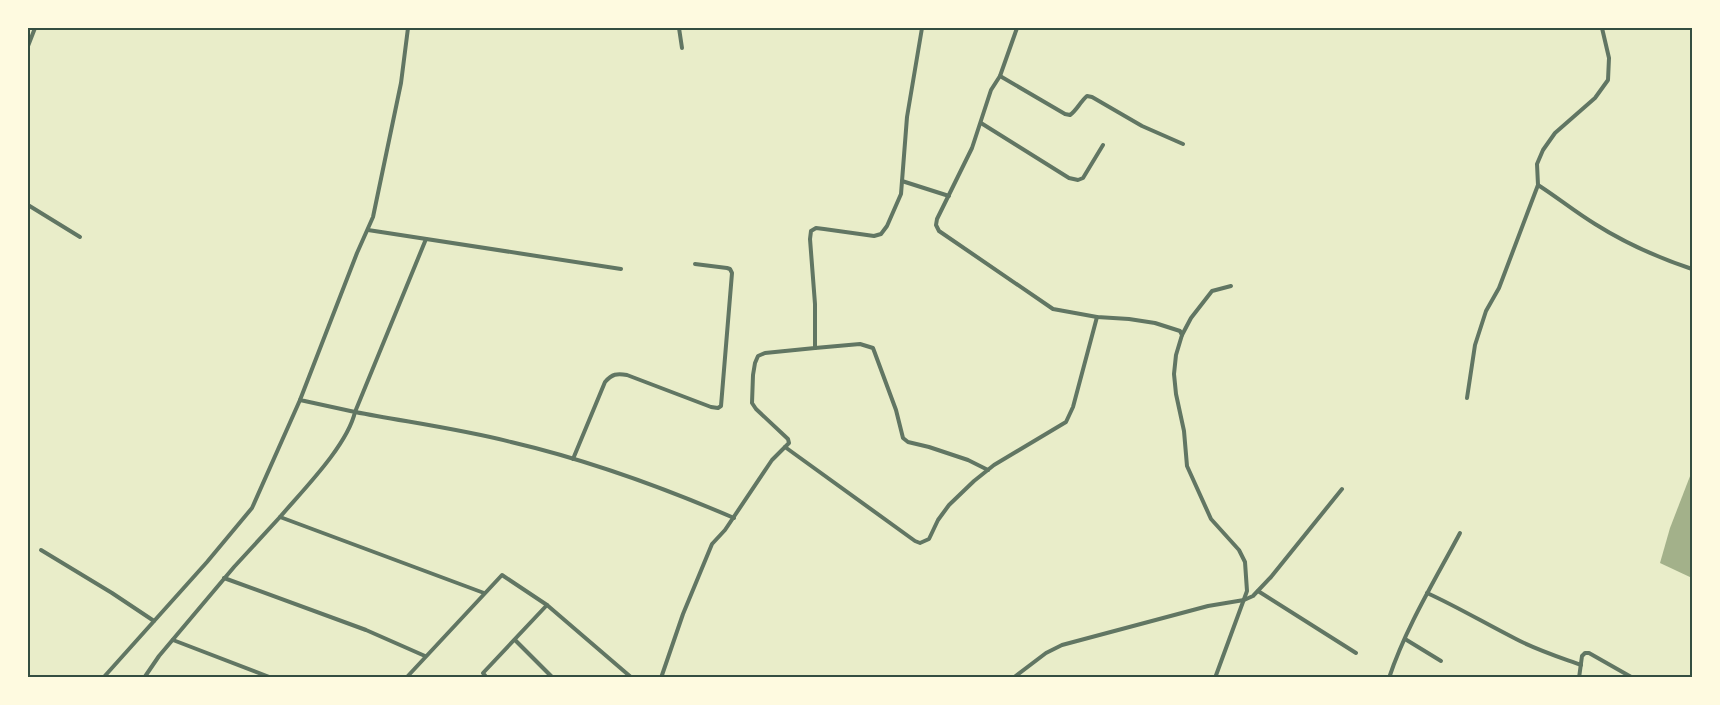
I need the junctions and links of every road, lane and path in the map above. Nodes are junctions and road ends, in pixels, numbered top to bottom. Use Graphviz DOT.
graph roads {
  1 [pos="35,28"];
  2 [pos="408,28"];
  3 [pos="679,28"];
  4 [pos="922,28"];
  5 [pos="1017,28"];
  6 [pos="1602,28"];
  7 [pos="28,46"];
  8 [pos="682,48"];
  9 [pos="1000,76"];
  10 [pos="981,123"];
  11 [pos="1182,144"];
  12 [pos="1103,145"];
  13 [pos="902,181"];
  14 [pos="1538,184"];
  15 [pos="949,196"];
  16 [pos="28,205"];
  17 [pos="368,230"];
  18 [pos="80,237"];
  19 [pos="426,240"];
  20 [pos="696,264"];
  21 [pos="621,269"];
  22 [pos="1692,269"];
  23 [pos="1231,286"];
  24 [pos="1097,317"];
  25 [pos="1182,335"];
  26 [pos="816,348"];
  27 [pos="1468,398"];
  28 [pos="300,400"];
  29 [pos="355,412"];
  30 [pos="785,447"];
  31 [pos="573,459"];
  32 [pos="988,470"];
  33 [pos="1342,489"];
  34 [pos="280,517"];
  35 [pos="734,518"];
  36 [pos="1460,533"];
  37 [pos="41,550"];
  38 [pos="224,578"];
  39 [pos="1258,591"];
  40 [pos="484,593"];
  41 [pos="1427,593"];
  42 [pos="1244,600"];
  43 [pos="546,605"];
  44 [pos="154,621"];
  45 [pos="1405,639"];
  46 [pos="173,640"];
  47 [pos="515,640"];
  48 [pos="1356,653"];
  49 [pos="425,656"];
  50 [pos="1441,660"];
  51 [pos="1581,665"];
  52 [pos="103,678"];
  53 [pos="144,678"];
  54 [pos="272,678"];
  55 [pos="406,678"];
  56 [pos="487,678"];
  57 [pos="553,678"];
  58 [pos="632,678"];
  59 [pos="661,678"];
  60 [pos="1013,678"];
  61 [pos="1215,678"];
  62 [pos="1389,678"];
  63 [pos="1579,678"];
  64 [pos="1633,678"];
  1 -- 7 [label="street"];
  2 -- 17 [label="street"];
  3 -- 8 [label="street"];
  4 -- 13 [label="street"];
  5 -- 9 [label="street"];
  6 -- 14 [label="street"];
  9 -- 10 [label="street"];
  9 -- 11 [label="street"];
  10 -- 12 [label="street"];
  10 -- 15 [label="street"];
  13 -- 15 [label="street"];
  13 -- 26 [label="street"];
  14 -- 22 [label="street"];
  14 -- 27 [label="street"];
  15 -- 24 [label="street"];
  16 -- 18 [label="street"];
  17 -- 19 [label="street"];
  17 -- 28 [label="street"];
  19 -- 21 [label="street"];
  19 -- 29 [label="street"];
  20 -- 31 [label="street"];
  23 -- 25 [label="street"];
  24 -- 25 [label="street"];
  24 -- 32 [label="street"];
  25 -- 42 [label="street"];
  26 -- 30 [label="street"];
  26 -- 32 [label="street"];
  28 -- 29 [label="street"];
  28 -- 44 [label="street"];
  29 -- 31 [label="street"];
  29 -- 34 [label="street"];
  30 -- 32 [label="street"];
  30 -- 35 [label="street"];
  31 -- 35 [label="street"];
  33 -- 39 [label="street"];
  34 -- 38 [label="street"];
  34 -- 40 [label="street"];
  35 -- 59 [label="street"];
  36 -- 41 [label="street"];
  37 -- 44 [label="street"];
  38 -- 46 [label="street"];
  38 -- 49 [label="street"];
  39 -- 42 [label="street"];
  39 -- 48 [label="street"];
  40 -- 43 [label="street"];
  40 -- 49 [label="street"];
  41 -- 45 [label="street"];
  41 -- 51 [label="street"];
  42 -- 60 [label="street"];
  42 -- 61 [label="street"];
  43 -- 47 [label="street"];
  43 -- 58 [label="street"];
  44 -- 52 [label="street"];
  45 -- 50 [label="street"];
  45 -- 62 [label="street"];
  46 -- 53 [label="street"];
  46 -- 54 [label="street"];
  47 -- 56 [label="street"];
  47 -- 57 [label="street"];
  49 -- 55 [label="street"];
  51 -- 63 [label="street"];
  51 -- 64 [label="street"];
}
